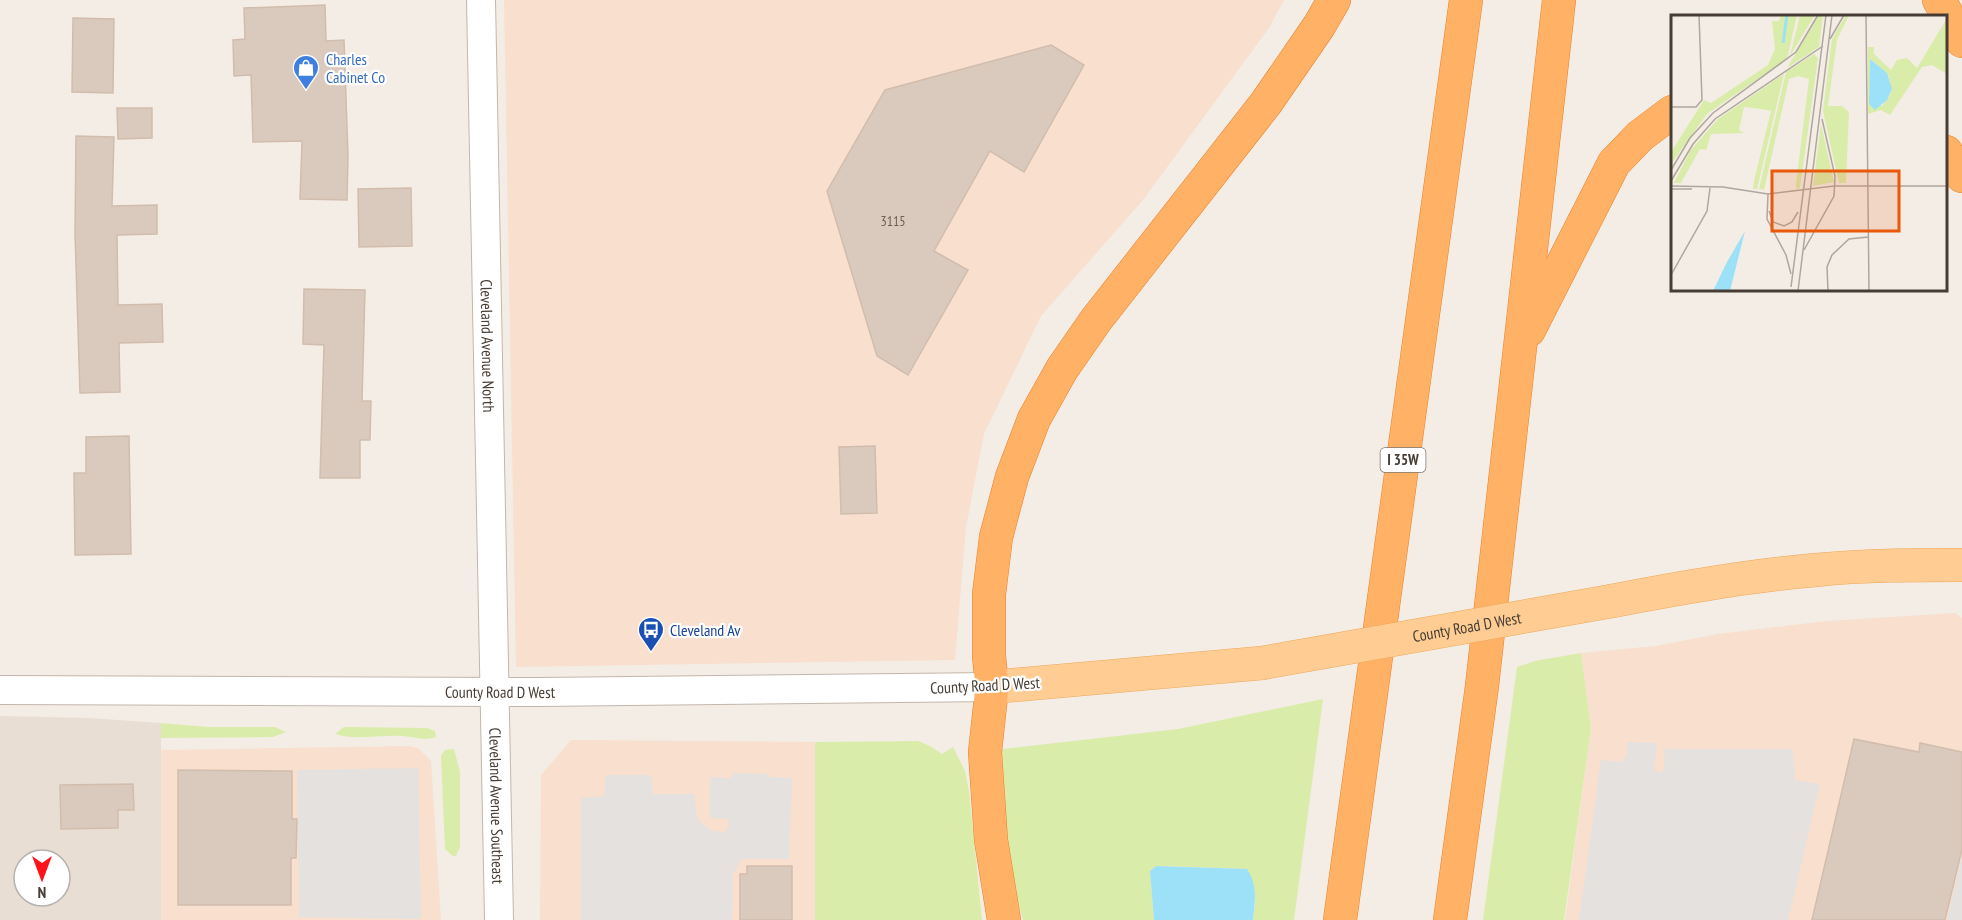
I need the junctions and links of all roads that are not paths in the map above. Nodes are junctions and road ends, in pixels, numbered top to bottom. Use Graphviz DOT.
graph roads {
  1 [pos="481,0"];
  2 [pos="1334,0"];
  3 [pos="1466,0"];
  4 [pos="1559,0"];
  5 [pos="1939,0"];
  6 [pos="1962,41"];
  7 [pos="1671,113"];
  8 [pos="1947,154"];
  9 [pos="1962,176"];
  10 [pos="1520,348"];
  11 [pos="1962,565"];
  12 [pos="992,687"];
  13 [pos="0,690"];
  14 [pos="494,692"];
  15 [pos="499,920"];
  16 [pos="1004,920"];
  17 [pos="1340,920"];
  18 [pos="1450,920"];
  1 -- 14 [label="street, Cleveland Avenue North"];
  2 -- 12 [label="highway"];
  3 -- 17 [label="highway, I 35W"];
  4 -- 10 [label="highway"];
  5 -- 6 [label="highway"];
  7 -- 10 [label="highway"];
  8 -- 9 [label="highway"];
  10 -- 18 [label="highway"];
  11 -- 12 [label="main road, County Road D West, bridge"];
  12 -- 14 [label="street, County Road D West"];
  12 -- 16 [label="highway"];
  13 -- 14 [label="street, County Road D West"];
  14 -- 15 [label="street, Cleveland Avenue Southeast"];
}
